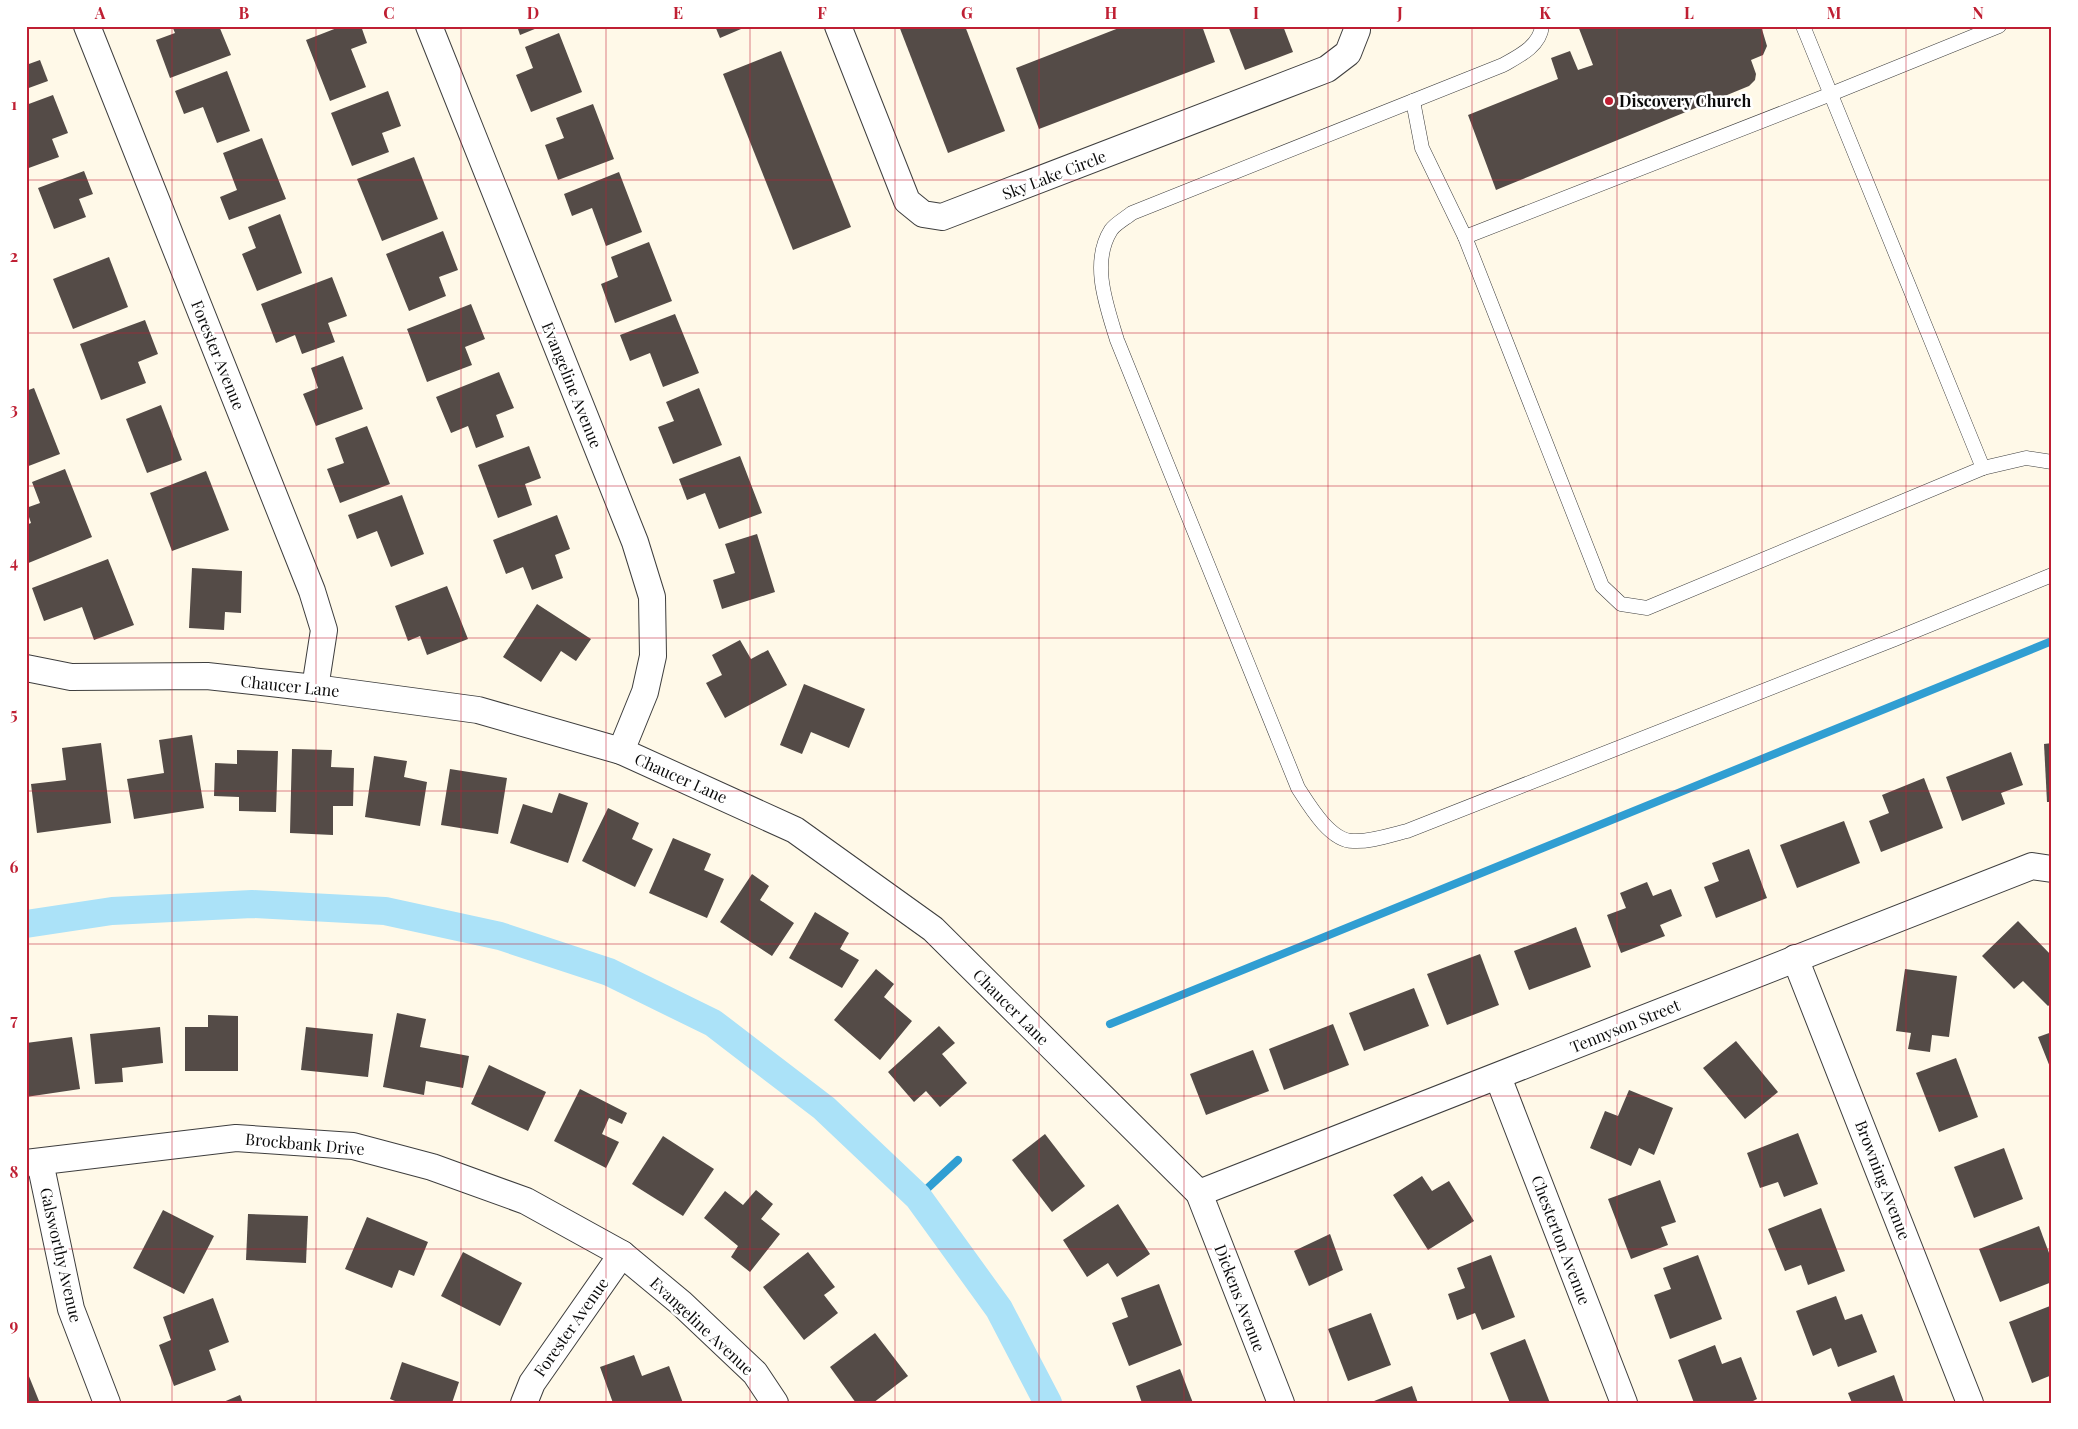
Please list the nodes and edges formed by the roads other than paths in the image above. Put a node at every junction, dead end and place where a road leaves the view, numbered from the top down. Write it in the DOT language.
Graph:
graph roads {
  1 [pos="87,26"];
  2 [pos="429,26"];
  3 [pos="838,26"];
  4 [pos="1356,26"];
  5 [pos="1542,26"];
  6 [pos="1804,26"];
  7 [pos="1999,26"];
  8 [pos="1832,94"];
  9 [pos="1413,101"];
  10 [pos="1465,237"];
  11 [pos="2052,462"];
  12 [pos="1983,468"];
  13 [pos="2052,575"];
  14 [pos="26,668"];
  15 [pos="315,688"];
  16 [pos="621,751"];
  17 [pos="2052,869"];
  18 [pos="1796,958"];
  19 [pos="1498,1077"];
  20 [pos="33,1162"];
  21 [pos="1199,1193"];
  22 [pos="622,1254"];
  23 [pos="107,1403"];
  24 [pos="524,1403"];
  25 [pos="775,1403"];
  26 [pos="1281,1403"];
  27 [pos="1624,1403"];
  28 [pos="1970,1403"];
  1 -- 15 [label="street, Forester Avenue"];
  2 -- 16 [label="street, Evangeline Avenue"];
  3 -- 4 [label="street, Sky Lake Circle"];
  5 -- 9 [label="lane"];
  6 -- 8 [label="lane"];
  7 -- 8 [label="lane"];
  8 -- 10 [label="lane"];
  8 -- 12 [label="lane"];
  9 -- 10 [label="lane"];
  9 -- 13 [label="lane"];
  10 -- 12 [label="lane"];
  11 -- 12 [label="lane"];
  14 -- 15 [label="street, Chaucer Lane"];
  15 -- 16 [label="street, Chaucer Lane"];
  16 -- 21 [label="street, Chaucer Lane"];
  17 -- 18 [label="street, Tennyson Street"];
  18 -- 19 [label="street, Tennyson Street"];
  18 -- 28 [label="street, Browning Avenue"];
  19 -- 21 [label="street, Tennyson Street"];
  19 -- 27 [label="street, Chesterton Avenue"];
  20 -- 22 [label="street, Brockbank Drive"];
  20 -- 23 [label="street, Galsworthy Avenue"];
  21 -- 26 [label="street, Dickens Avenue"];
  22 -- 24 [label="street, Forester Avenue"];
  22 -- 25 [label="street, Evangeline Avenue"];
}
